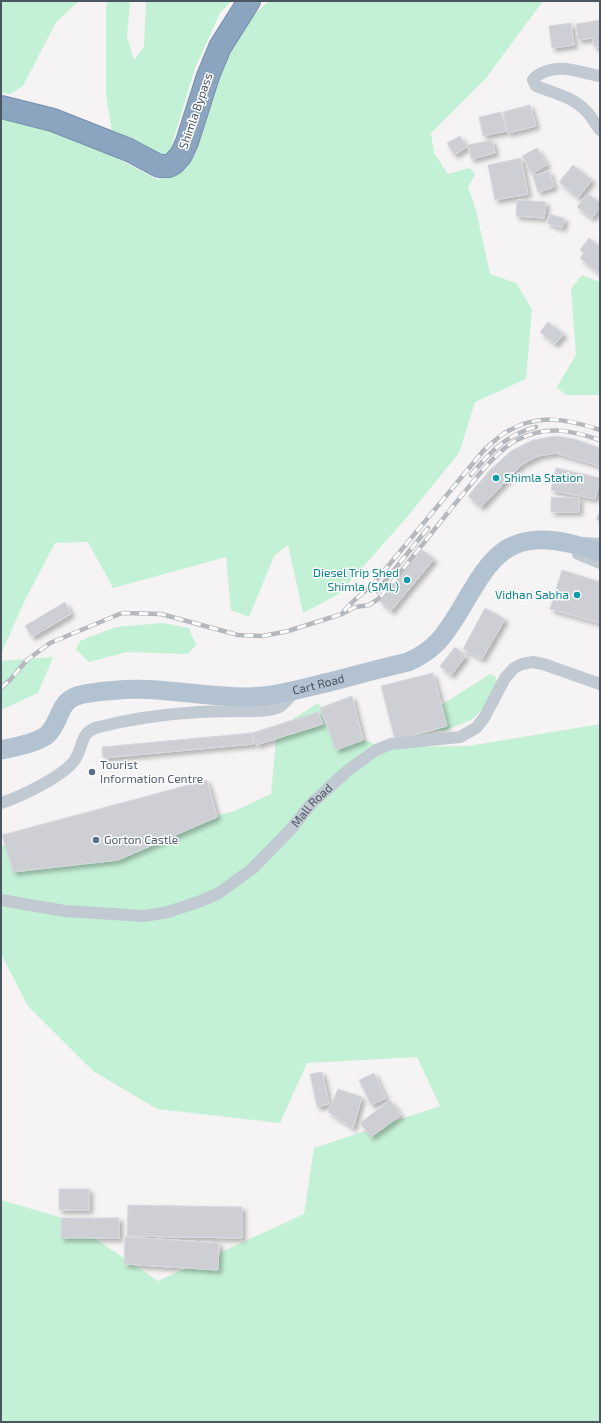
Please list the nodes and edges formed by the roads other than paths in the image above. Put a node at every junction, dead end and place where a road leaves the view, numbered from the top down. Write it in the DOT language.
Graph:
graph roads {
  1 [pos="249,1"];
  2 [pos="600,76"];
  3 [pos="1,108"];
  4 [pos="600,130"];
  5 [pos="600,541"];
  6 [pos="521,542"];
  7 [pos="568,543"];
  8 [pos="600,552"];
  9 [pos="600,563"];
  10 [pos="600,684"];
  11 [pos="294,692"];
  12 [pos="1,750"];
  13 [pos="1,804"];
  14 [pos="1,900"];
  1 -- 3 [label="highway, Shimla Bypass"];
  2 -- 4 [label="street"];
  5 -- 7 [label="lane"];
  6 -- 7 [label="main road, Cart Road"];
  6 -- 9 [label="street"];
  6 -- 11 [label="main road, Cart Road"];
  7 -- 8 [label="main road, Cart Road"];
  10 -- 14 [label="street, Mall Road"];
  11 -- 12 [label="main road, Cart Road"];
  11 -- 13 [label="street"];
}
